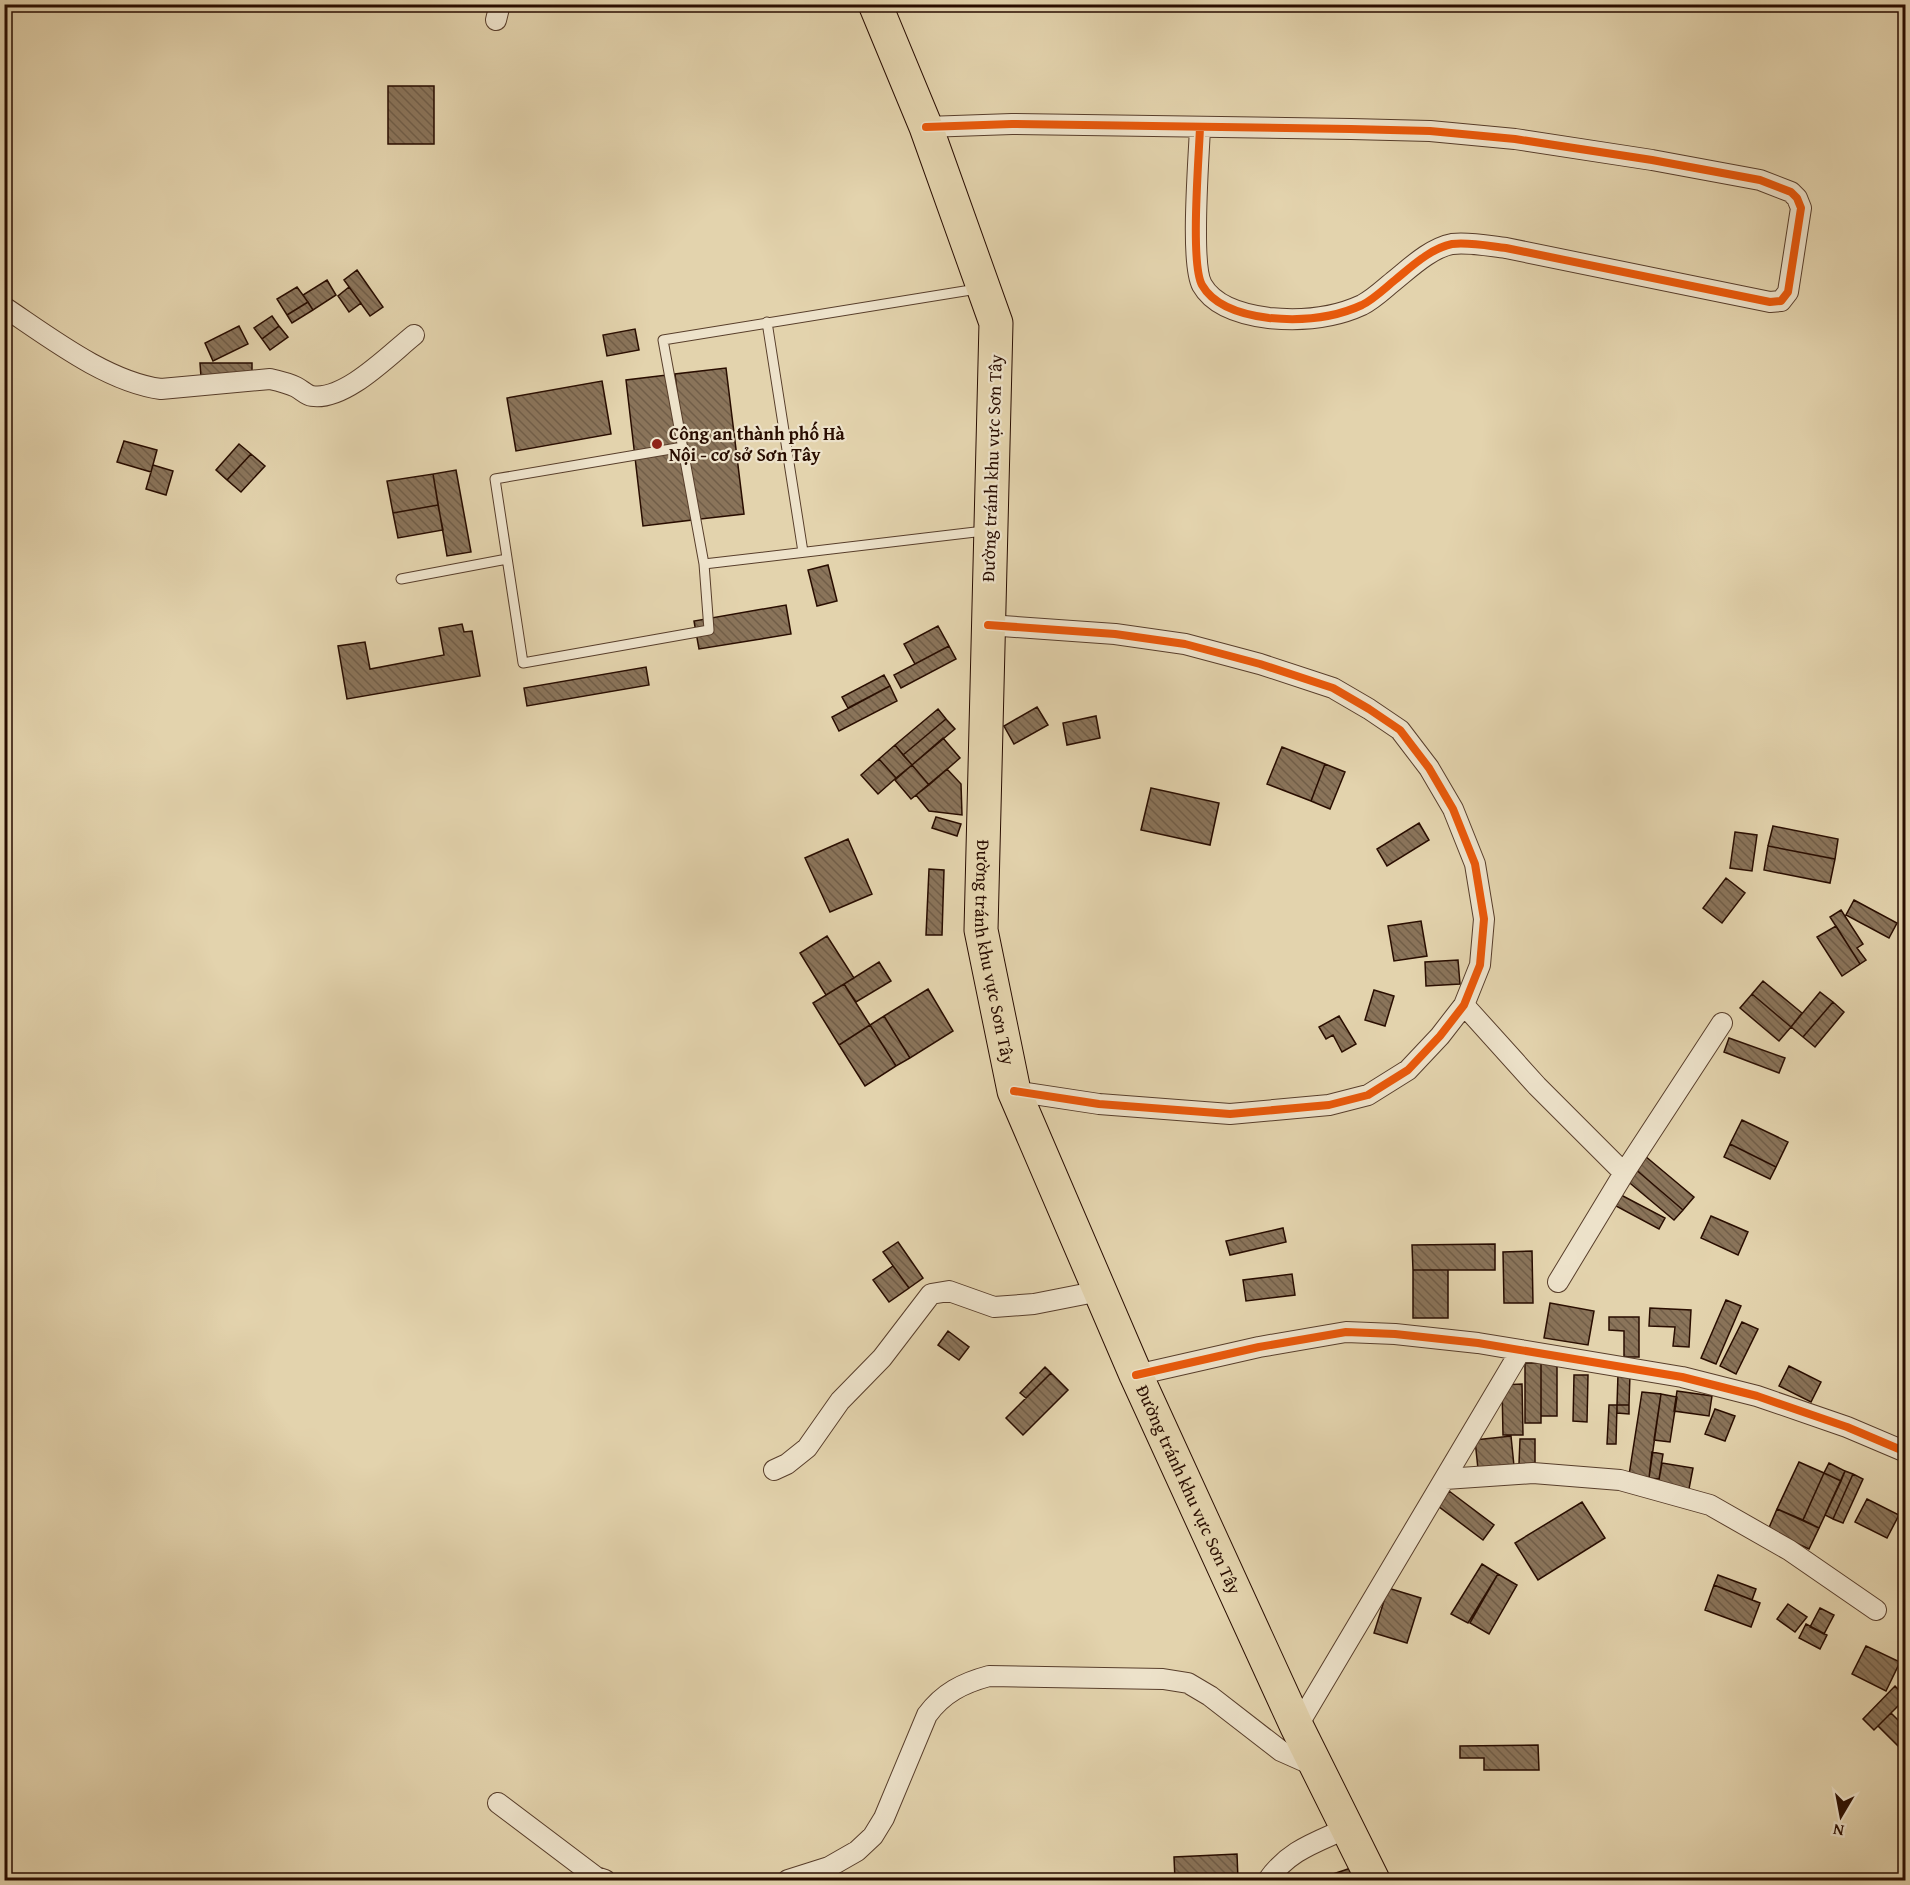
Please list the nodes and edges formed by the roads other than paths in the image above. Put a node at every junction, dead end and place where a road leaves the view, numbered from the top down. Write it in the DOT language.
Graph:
graph roads {
  1 [pos="875,4"];
  2 [pos="1200,127"];
  3 [pos="926,128"];
  4 [pos="983,288"];
  5 [pos="4,308"];
  6 [pos="767,322"];
  7 [pos="414,335"];
  8 [pos="682,447"];
  9 [pos="990,531"];
  10 [pos="803,552"];
  11 [pos="507,559"];
  12 [pos="704,564"];
  13 [pos="401,579"];
  14 [pos="988,626"];
  15 [pos="1464,1005"];
  16 [pos="1722,1023"];
  17 [pos="1014,1091"];
  18 [pos="1624,1173"];
  19 [pos="1558,1282"];
  20 [pos="1100,1291"];
  21 [pos="1521,1350"];
  22 [pos="1136,1374"];
  23 [pos="1905,1452"];
  24 [pos="774,1470"];
  25 [pos="1445,1479"];
  26 [pos="1876,1610"];
  27 [pos="1297,1727"];
  28 [pos="1317,1767"];
  29 [pos="498,1803"];
  30 [pos="1347,1828"];
  31 [pos="605,1881"];
  32 [pos="788,1881"];
  33 [pos="1268,1881"];
  34 [pos="1373,1881"];
  1 -- 3 [label="highway, Đường tránh khu vực Sơn Tây"];
  2 -- 2 [label="street"];
  2 -- 3 [label="street"];
  3 -- 4 [label="highway, Đường tránh khu vực Sơn Tây"];
  4 -- 6 [label="lane"];
  4 -- 9 [label="highway, Đường tránh khu vực Sơn Tây"];
  5 -- 7 [label="street"];
  6 -- 8 [label="lane"];
  6 -- 10 [label="lane"];
  8 -- 11 [label="lane"];
  8 -- 12 [label="lane"];
  9 -- 10 [label="lane"];
  9 -- 14 [label="highway, Đường tránh khu vực Sơn Tây"];
  10 -- 12 [label="lane"];
  11 -- 12 [label="lane"];
  11 -- 13 [label="lane"];
  14 -- 15 [label="street"];
  14 -- 17 [label="highway, Đường tránh khu vực Sơn Tây"];
  15 -- 17 [label="street"];
  15 -- 18 [label="street"];
  16 -- 18 [label="street"];
  17 -- 20 [label="highway, Đường tránh khu vực Sơn Tây"];
  18 -- 19 [label="street"];
  20 -- 22 [label="highway, Đường tránh khu vực Sơn Tây"];
  20 -- 24 [label="street"];
  21 -- 22 [label="street"];
  21 -- 23 [label="street"];
  21 -- 25 [label="street"];
  22 -- 27 [label="highway, Đường tránh khu vực Sơn Tây"];
  25 -- 26 [label="street"];
  25 -- 27 [label="street"];
  27 -- 28 [label="highway, Đường tránh khu vực Sơn Tây"];
  28 -- 30 [label="highway, Đường tránh khu vực Sơn Tây"];
  28 -- 32 [label="street"];
  29 -- 31 [label="street"];
  30 -- 33 [label="street"];
  30 -- 34 [label="highway, Đường tránh khu vực Sơn Tây"];
}
